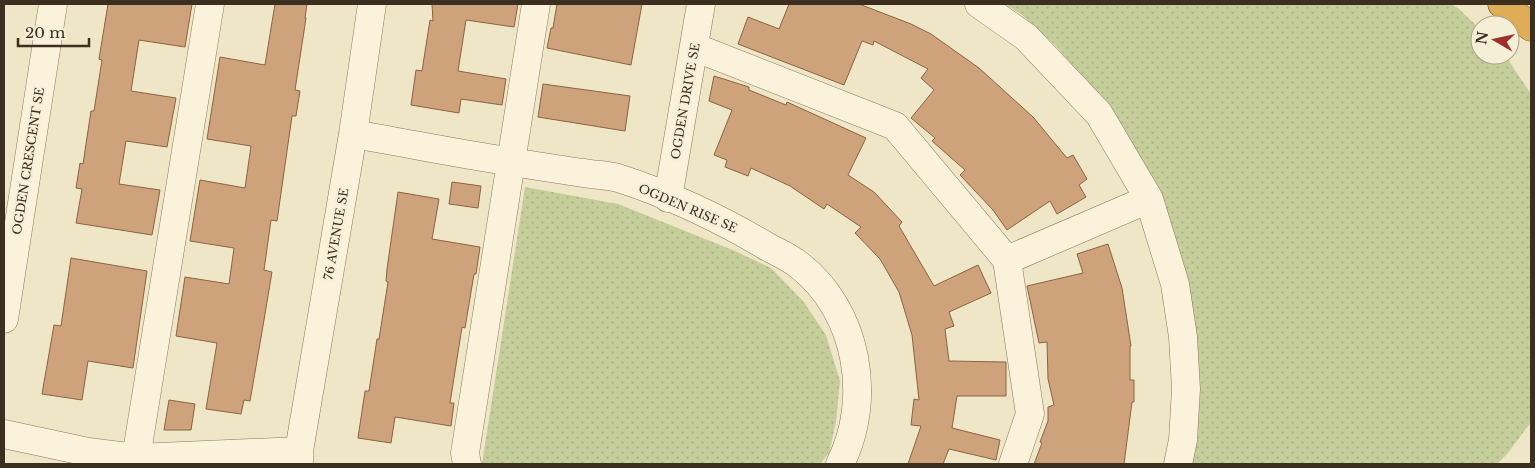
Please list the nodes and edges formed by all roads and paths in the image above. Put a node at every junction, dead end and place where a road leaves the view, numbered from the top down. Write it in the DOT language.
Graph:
graph roads {
  1 [pos="53,4"];
  2 [pos="210,4"];
  3 [pos="372,4"];
  4 [pos="536,4"];
  5 [pos="701,4"];
  6 [pos="979,4"];
  7 [pos="1502,4"];
  8 [pos="1531,26"];
  9 [pos="694,47"];
  10 [pos="353,134"];
  11 [pos="511,162"];
  12 [pos="668,198"];
  13 [pos="1149,199"];
  14 [pos="1007,260"];
  15 [pos="4,319"];
  16 [pos="4,434"];
  17 [pos="299,458"];
  18 [pos="136,461"];
  19 [pos="467,464"];
  20 [pos="840,464"];
  21 [pos="1013,464"];
  22 [pos="1178,464"];
  1 -- 15 [label="street, OGDEN CRESCENT SE"];
  2 -- 18 [label="street"];
  3 -- 10 [label="street, 76 AVENUE SE"];
  4 -- 11 [label="street"];
  5 -- 9 [label="street, OGDEN DRIVE SE"];
  6 -- 13 [label="street"];
  7 -- 8 [label="highway"];
  9 -- 12 [label="street, OGDEN DRIVE SE"];
  9 -- 14 [label="street"];
  10 -- 11 [label="street, OGDEN RISE SE"];
  10 -- 17 [label="street, 76 AVENUE SE"];
  11 -- 12 [label="street, OGDEN RISE SE"];
  11 -- 19 [label="street"];
  12 -- 20 [label="street, OGDEN RISE SE"];
  13 -- 14 [label="street"];
  13 -- 22 [label="street"];
  14 -- 21 [label="street"];
  16 -- 18 [label="street"];
  17 -- 18 [label="street"];
}
